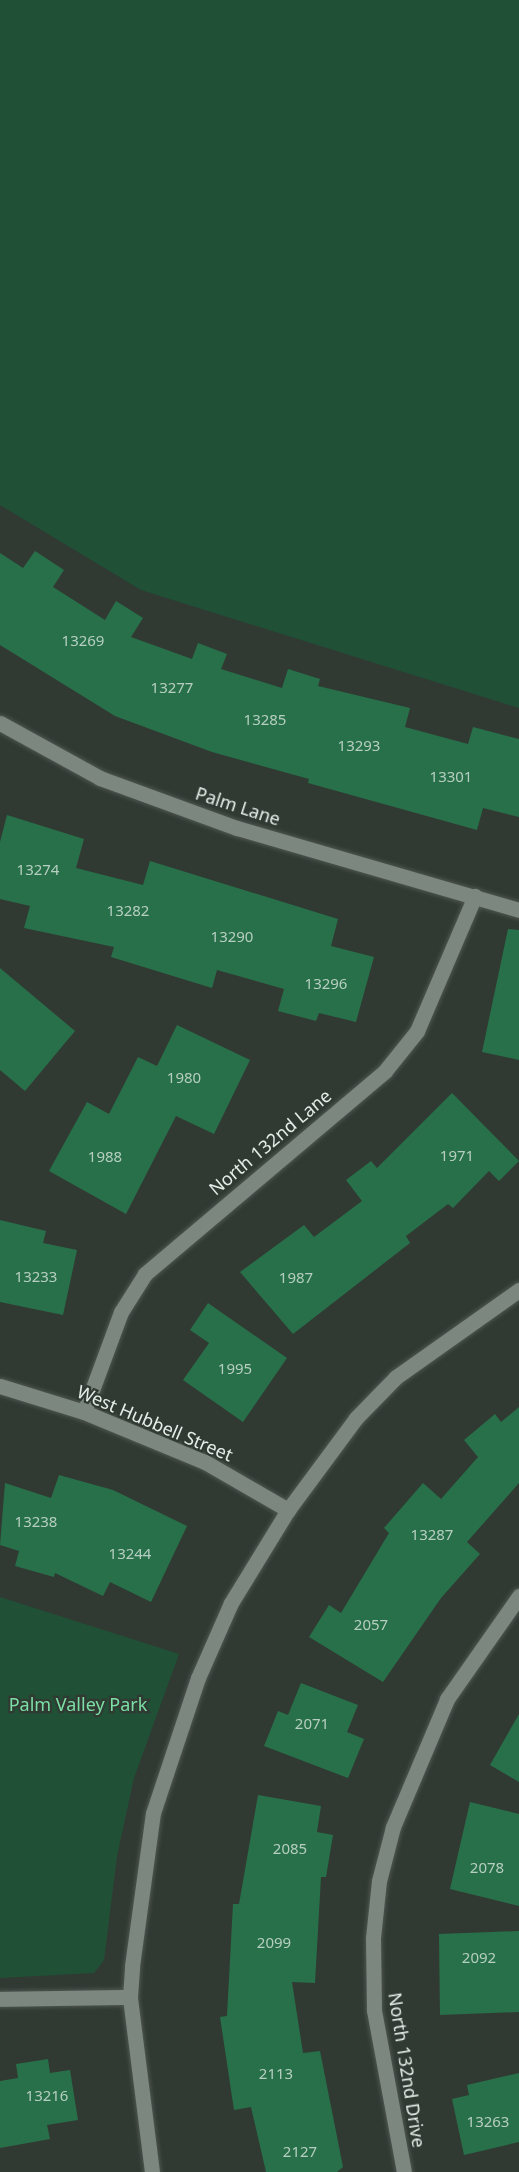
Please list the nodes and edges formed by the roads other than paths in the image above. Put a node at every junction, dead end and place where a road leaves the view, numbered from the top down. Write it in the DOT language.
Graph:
graph roads {
  1 [pos="0,723"];
  2 [pos="475,896"];
  3 [pos="519,910"];
  4 [pos="519,1290"];
  5 [pos="0,1386"];
  6 [pos="84,1412"];
  7 [pos="288,1510"];
  8 [pos="519,1596"];
  9 [pos="130,1997"];
  10 [pos="0,1999"];
  11 [pos="152,2172"];
  12 [pos="404,2172"];
  1 -- 2 [label="street, Palm Lane"];
  2 -- 3 [label="street, Palm Lane"];
  2 -- 6 [label="street, North 132nd Lane"];
  4 -- 7 [label="street"];
  5 -- 6 [label="street, West Hubbell Street"];
  6 -- 7 [label="street, West Hubbell Street"];
  7 -- 9 [label="street"];
  8 -- 12 [label="street, North 132nd Drive"];
  9 -- 10 [label="street"];
  9 -- 11 [label="street"];
}
